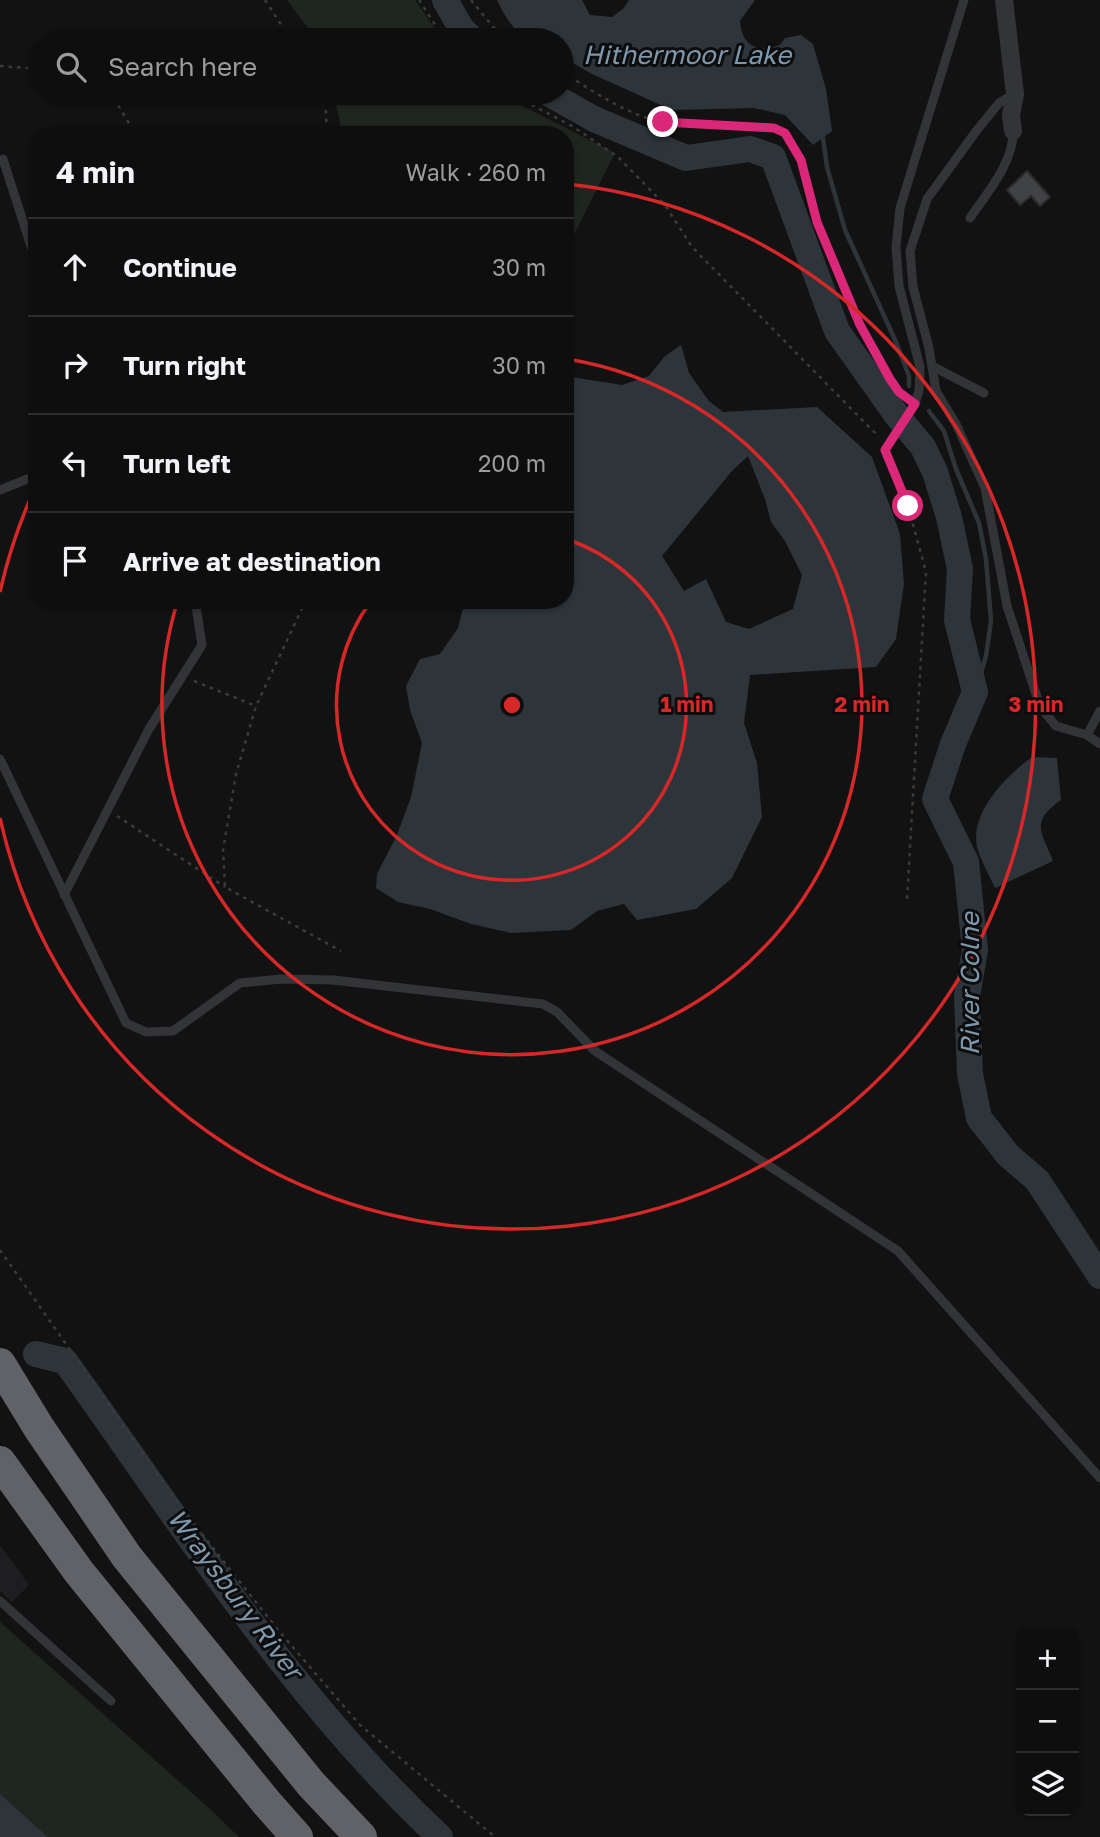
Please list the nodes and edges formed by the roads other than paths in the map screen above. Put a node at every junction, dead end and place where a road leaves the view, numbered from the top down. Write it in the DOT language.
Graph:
graph roads {
  1 [pos="964,0"];
  2 [pos="1007,2"];
  3 [pos="1014,94"];
  4 [pos="1013,131"];
  5 [pos="3,159"];
  6 [pos="970,218"];
  7 [pos="28,237"];
  8 [pos="932,366"];
  9 [pos="984,393"];
  10 [pos="885,450"];
  11 [pos="28,479"];
  12 [pos="0,490"];
  13 [pos="196,609"];
  14 [pos="1100,711"];
  15 [pos="1087,735"];
  16 [pos="1100,744"];
  17 [pos="0,760"];
  18 [pos="64,895"];
  19 [pos="0,1364"];
  20 [pos="0,1462"];
  21 [pos="1100,1478"];
  22 [pos="0,1601"];
  23 [pos="111,1701"];
  24 [pos="297,1837"];
  25 [pos="361,1837"];
  1 -- 10 [label="lane"];
  2 -- 3 [label="street"];
  3 -- 4 [label="street"];
  3 -- 8 [label="lane"];
  4 -- 6 [label="lane"];
  5 -- 7 [label="lane"];
  8 -- 9 [label="lane"];
  8 -- 15 [label="lane"];
  11 -- 12 [label="lane"];
  13 -- 18 [label="lane"];
  14 -- 15 [label="lane"];
  15 -- 16 [label="lane"];
  17 -- 18 [label="lane"];
  18 -- 21 [label="lane"];
  19 -- 25 [label="highway"];
  20 -- 24 [label="highway"];
  22 -- 23 [label="lane"];
}
